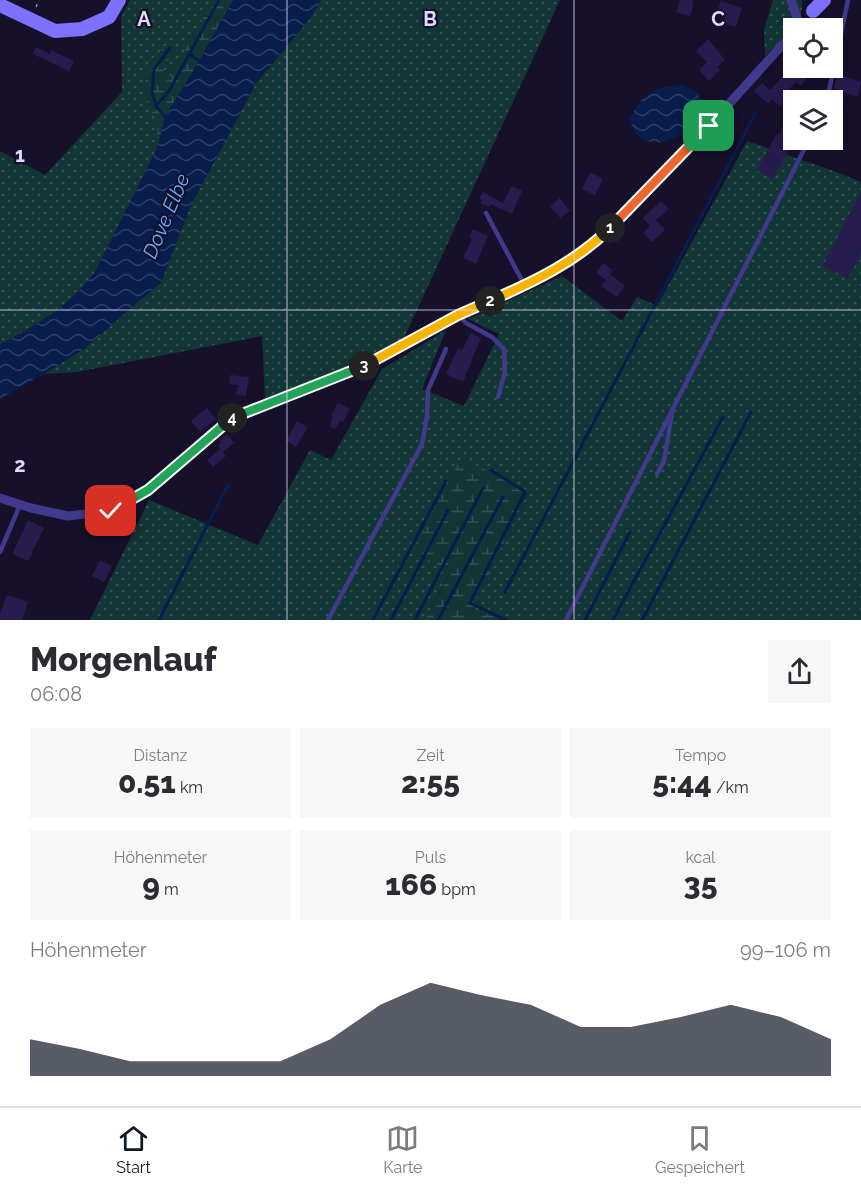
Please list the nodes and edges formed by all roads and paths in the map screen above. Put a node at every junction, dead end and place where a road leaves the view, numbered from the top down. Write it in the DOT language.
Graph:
graph roads {
  1 [pos="118,0"];
  2 [pos="791,0"];
  3 [pos="824,0"];
  4 [pos="848,0"];
  5 [pos="0,5"];
  6 [pos="812,5"];
  7 [pos="795,18"];
  8 [pos="804,18"];
  9 [pos="783,44"];
  10 [pos="829,90"];
  11 [pos="804,150"];
  12 [pos="486,213"];
  13 [pos="525,286"];
  14 [pos="458,315"];
  15 [pos="446,349"];
  16 [pos="498,397"];
  17 [pos="673,408"];
  18 [pos="657,474"];
  19 [pos="0,498"];
  20 [pos="20,505"];
  21 [pos="0,552"];
  22 [pos="328,620"];
  23 [pos="566,620"];
  1 -- 5 [label="street"];
  2 -- 7 [label="street"];
  3 -- 6 [label="street"];
  4 -- 10 [label="lane"];
  6 -- 8 [label="street"];
  9 -- 13 [label="street"];
  11 -- 17 [label="lane"];
  12 -- 13 [label="lane"];
  13 -- 14 [label="street"];
  14 -- 16 [label="lane"];
  14 -- 20 [label="street"];
  15 -- 22 [label="lane"];
  17 -- 18 [label="lane"];
  17 -- 23 [label="lane"];
  19 -- 20 [label="street"];
  20 -- 21 [label="lane"];
}
